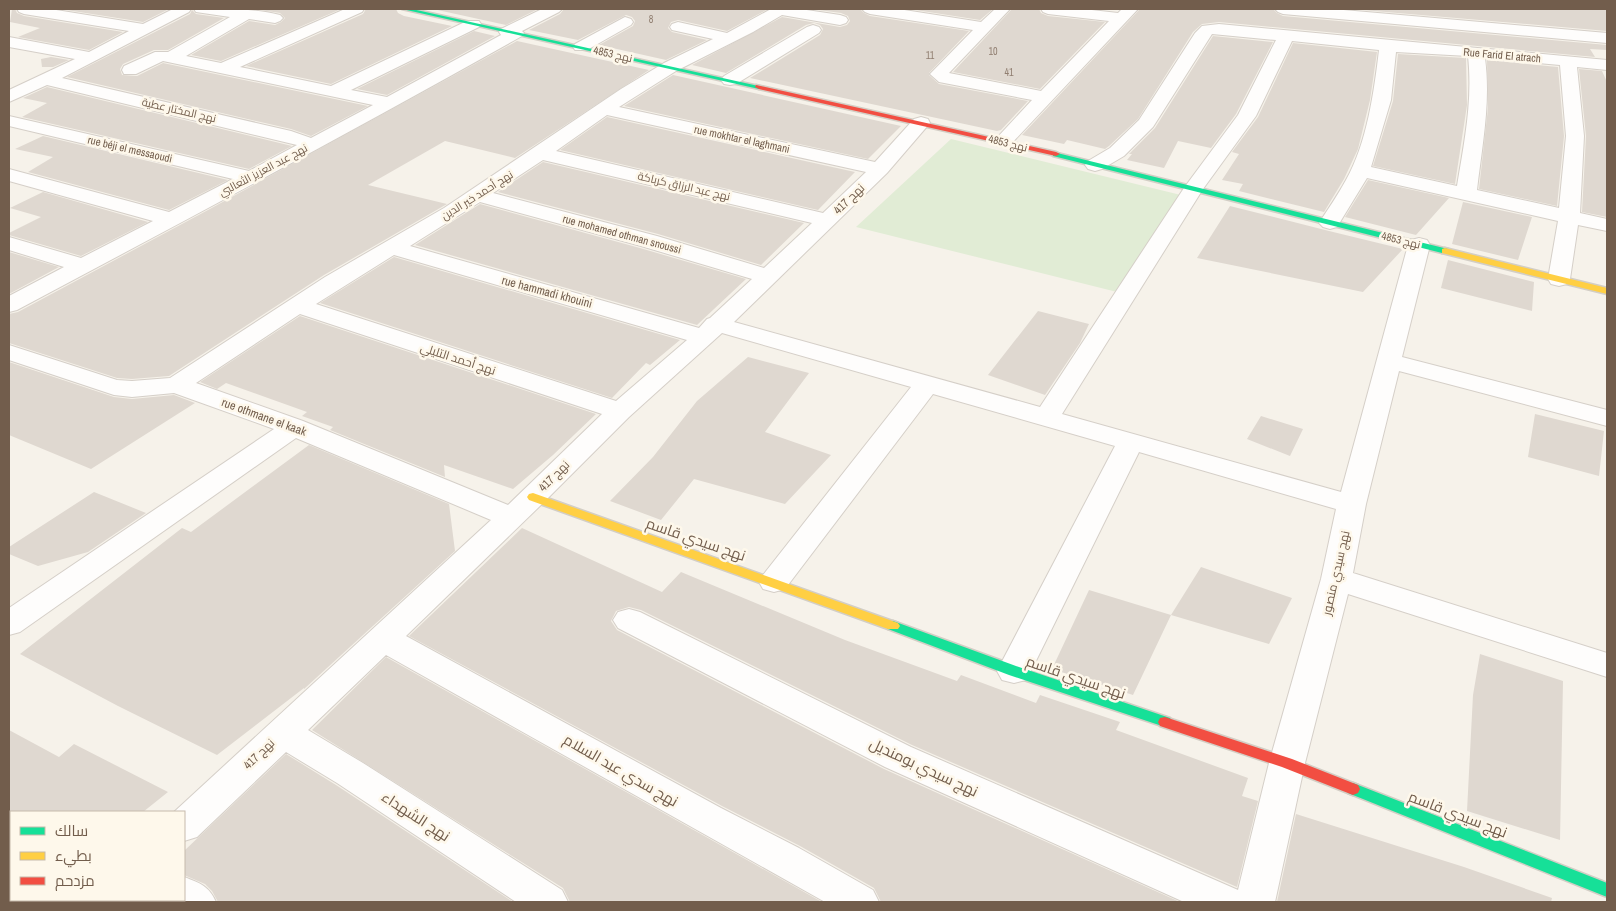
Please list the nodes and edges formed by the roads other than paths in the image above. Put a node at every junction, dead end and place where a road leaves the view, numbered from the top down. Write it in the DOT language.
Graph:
graph roads {
  1 [pos="24,9"];
  2 [pos="184,9"];
  3 [pos="200,9"];
  4 [pos="357,9"];
  5 [pos="405,9"];
  6 [pos="554,9"];
  7 [pos="870,9"];
  8 [pos="1002,9"];
  9 [pos="1048,9"];
  10 [pos="1283,9"];
  11 [pos="780,10"];
  12 [pos="247,14"];
  13 [pos="1125,14"];
  14 [pos="275,18"];
  15 [pos="840,20"];
  16 [pos="625,22"];
  17 [pos="473,24"];
  18 [pos="984,27"];
  19 [pos="678,28"];
  20 [pos="145,29"];
  21 [pos="813,30"];
  22 [pos="511,32"];
  23 [pos="1285,36"];
  24 [pos="729,38"];
  25 [pos="1607,38"];
  26 [pos="9,42"];
  27 [pos="581,47"];
  28 [pos="1392,47"];
  29 [pos="1476,52"];
  30 [pos="92,57"];
  31 [pos="172,58"];
  32 [pos="1568,61"];
  33 [pos="1607,65"];
  34 [pos="670,67"];
  35 [pos="224,68"];
  36 [pos="130,70"];
  37 [pos="730,80"];
  38 [pos="9,83"];
  39 [pos="38,83"];
  40 [pos="334,91"];
  41 [pos="9,97"];
  42 [pos="1043,97"];
  43 [pos="391,103"];
  44 [pos="604,109"];
  45 [pos="9,121"];
  46 [pos="921,123"];
  47 [pos="1003,141"];
  48 [pos="310,144"];
  49 [pos="540,153"];
  50 [pos="1095,165"];
  51 [pos="880,169"];
  52 [pos="1360,170"];
  53 [pos="9,175"];
  54 [pos="250,177"];
  55 [pos="1194,188"];
  56 [pos="1466,193"];
  57 [pos="476,195"];
  58 [pos="1569,217"];
  59 [pos="170,219"];
  60 [pos="827,220"];
  61 [pos="1330,223"];
  62 [pos="1607,225"];
  63 [pos="9,244"];
  64 [pos="1419,245"];
  65 [pos="390,247"];
  66 [pos="84,266"];
  67 [pos="767,276"];
  68 [pos="1559,279"];
  69 [pos="1607,291"];
  70 [pos="9,305"];
  71 [pos="297,305"];
  72 [pos="710,330"];
  73 [pos="9,352"];
  74 [pos="1389,361"];
  75 [pos="927,384"];
  76 [pos="176,385"];
  77 [pos="620,411"];
  78 [pos="1047,416"];
  79 [pos="1607,418"];
  80 [pos="294,427"];
  81 [pos="1131,441"];
  82 [pos="534,498"];
  83 [pos="1352,504"];
  84 [pos="511,517"];
  85 [pos="1336,579"];
  86 [pos="774,582"];
  87 [pos="629,620"];
  88 [pos="9,624"];
  89 [pos="383,638"];
  90 [pos="1607,665"];
  91 [pos="1014,671"];
  92 [pos="282,732"];
  93 [pos="1287,764"];
  94 [pos="185,825"];
  95 [pos="1607,890"];
  96 [pos="185,895"];
  97 [pos="196,902"];
  98 [pos="548,902"];
  99 [pos="859,902"];
  100 [pos="1224,902"];
  101 [pos="1255,902"];
  1 -- 20 [label="street"];
  2 -- 20 [label="street"];
  3 -- 12 [label="street"];
  4 -- 35 [label="street"];
  5 -- 17 [label="street, نهج 4853"];
  6 -- 22 [label="street, نهج عبد العزيز الثعالبي"];
  7 -- 18 [label="street"];
  8 -- 18 [label="street"];
  9 -- 13 [label="street"];
  10 -- 25 [label="street"];
  11 -- 15 [label="street"];
  11 -- 24 [label="street, نهج أحمد خير الدين"];
  12 -- 14 [label="street"];
  12 -- 31 [label="street"];
  13 -- 42 [label="street"];
  16 -- 27 [label="street"];
  17 -- 22 [label="street, نهج 4853"];
  17 -- 40 [label="street"];
  18 -- 42 [label="street"];
  19 -- 24 [label="street"];
  20 -- 30 [label="street"];
  21 -- 37 [label="street"];
  22 -- 27 [label="street, نهج 4853"];
  22 -- 43 [label="street, نهج عبد العزيز الثعالبي"];
  23 -- 28 [label="street, Rue Farid El atrach"];
  23 -- 50 [label="street, Rue Farid El atrach"];
  23 -- 55 [label="street"];
  24 -- 34 [label="street, نهج أحمد خير الدين"];
  26 -- 30 [label="street"];
  27 -- 34 [label="street, نهج 4853"];
  28 -- 29 [label="street, Rue Farid El atrach"];
  28 -- 52 [label="street"];
  29 -- 32 [label="street, Rue Farid El atrach"];
  29 -- 56 [label="street"];
  30 -- 39 [label="street"];
  31 -- 35 [label="street"];
  31 -- 36 [label="street"];
  32 -- 33 [label="street, Rue Farid El atrach"];
  32 -- 58 [label="street"];
  34 -- 37 [label="street, نهج 4853"];
  34 -- 44 [label="street, نهج أحمد خير الدين"];
  35 -- 40 [label="street"];
  37 -- 46 [label="street, نهج 4853"];
  38 -- 39 [label="street, نهج المختار عطية"];
  39 -- 41 [label="street"];
  39 -- 48 [label="street, نهج المختار عطية"];
  40 -- 43 [label="street"];
  42 -- 47 [label="street"];
  43 -- 48 [label="street, نهج عبد العزيز الثعالبي"];
  44 -- 49 [label="street, نهج أحمد خير الدين"];
  44 -- 51 [label="street, rue mokhtar el laghmani"];
  45 -- 54 [label="street, rue béji el messaoudi"];
  46 -- 47 [label="street, نهج 4853"];
  46 -- 51 [label="street, نهج 417"];
  47 -- 50 [label="street, نهج 4853"];
  48 -- 54 [label="street, نهج عبد العزيز الثعالبي"];
  49 -- 57 [label="street, نهج أحمد خير الدين"];
  49 -- 60 [label="street, نهج عبد الرزاق كرباكة"];
  50 -- 55 [label="street, نهج 4853"];
  51 -- 60 [label="street, نهج 417"];
  52 -- 56 [label="street"];
  52 -- 61 [label="street"];
  53 -- 59 [label="street"];
  54 -- 59 [label="street, نهج عبد العزيز الثعالبي"];
  55 -- 61 [label="street, نهج 4853"];
  55 -- 78 [label="street"];
  56 -- 58 [label="street"];
  57 -- 65 [label="street, نهج أحمد خير الدين"];
  57 -- 67 [label="street, rue mohamed othman snoussi"];
  58 -- 62 [label="street"];
  58 -- 68 [label="street"];
  59 -- 66 [label="street, نهج عبد العزيز الثعالبي"];
  60 -- 67 [label="street, نهج 417"];
  61 -- 64 [label="street, نهج 4853"];
  63 -- 66 [label="street"];
  64 -- 68 [label="street, نهج 4853"];
  64 -- 74 [label="street, نهج سيدي منصور"];
  65 -- 71 [label="street, نهج أحمد خير الدين"];
  65 -- 72 [label="street, rue hammadi khouini"];
  66 -- 70 [label="street, نهج عبد العزيز الثعالبي"];
  67 -- 72 [label="street, نهج 417"];
  68 -- 69 [label="street, نهج 4853"];
  71 -- 76 [label="street, نهج أحمد خير الدين"];
  71 -- 77 [label="street, نهج أحمد التليلي"];
  72 -- 75 [label="street, rue hammadi khouini"];
  72 -- 77 [label="street, نهج 417"];
  73 -- 76 [label="street, rue othmane el kaak"];
  74 -- 79 [label="street"];
  74 -- 83 [label="street, نهج سيدي منصور"];
  75 -- 78 [label="street, rue hammadi khouini"];
  75 -- 86 [label="street"];
  76 -- 80 [label="street, rue othmane el kaak"];
  77 -- 82 [label="street, نهج 417"];
  78 -- 81 [label="street, rue hammadi khouini"];
  80 -- 84 [label="street, rue othmane el kaak"];
  80 -- 88 [label="street"];
  81 -- 83 [label="street, rue hammadi khouini"];
  81 -- 91 [label="street"];
  82 -- 84 [label="street, نهج 417"];
  82 -- 86 [label="street, نهج سيدي قاسم"];
  83 -- 85 [label="street, نهج سيدي منصور"];
  84 -- 89 [label="street, نهج 417"];
  85 -- 90 [label="street"];
  85 -- 93 [label="street, نهج سيدي منصور"];
  86 -- 91 [label="street, نهج سيدي قاسم"];
  87 -- 100 [label="street, نهج سيدي بومنديل"];
  89 -- 92 [label="street, نهج 417"];
  89 -- 99 [label="street, نهج سدي عبد السلام"];
  91 -- 93 [label="street, نهج سيدي قاسم"];
  92 -- 94 [label="street, نهج 417"];
  92 -- 98 [label="street, نهج الشهداء"];
  93 -- 95 [label="street, نهج سيدي قاسم"];
  93 -- 101 [label="street, نهج سيدي منصور"];
  96 -- 97 [label="street"];
}
